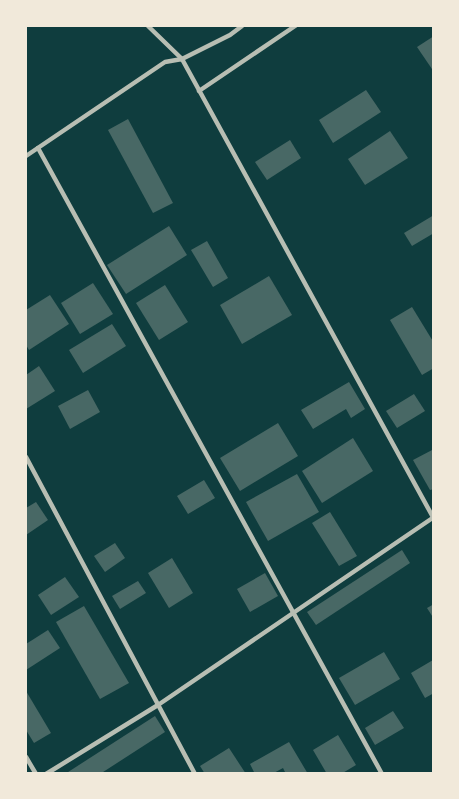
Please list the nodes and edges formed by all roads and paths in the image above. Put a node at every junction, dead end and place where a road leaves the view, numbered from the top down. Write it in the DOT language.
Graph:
graph roads {
  1 [pos="148,26"];
  2 [pos="242,26"];
  3 [pos="295,26"];
  4 [pos="182,59"];
  5 [pos="199,91"];
  6 [pos="38,148"];
  7 [pos="26,156"];
  8 [pos="26,457"];
  9 [pos="433,518"];
  10 [pos="294,612"];
  11 [pos="158,705"];
  12 [pos="26,757"];
  13 [pos="36,774"];
  14 [pos="46,774"];
  15 [pos="195,774"];
  16 [pos="382,774"];
  1 -- 4 [label="lane"];
  2 -- 4 [label="lane"];
  3 -- 5 [label="lane"];
  4 -- 5 [label="lane"];
  4 -- 6 [label="lane"];
  5 -- 9 [label="lane"];
  6 -- 7 [label="lane"];
  6 -- 10 [label="lane"];
  8 -- 11 [label="lane"];
  9 -- 10 [label="lane"];
  10 -- 11 [label="lane"];
  10 -- 16 [label="lane"];
  11 -- 14 [label="lane"];
  11 -- 15 [label="lane"];
  12 -- 13 [label="lane"];
}
